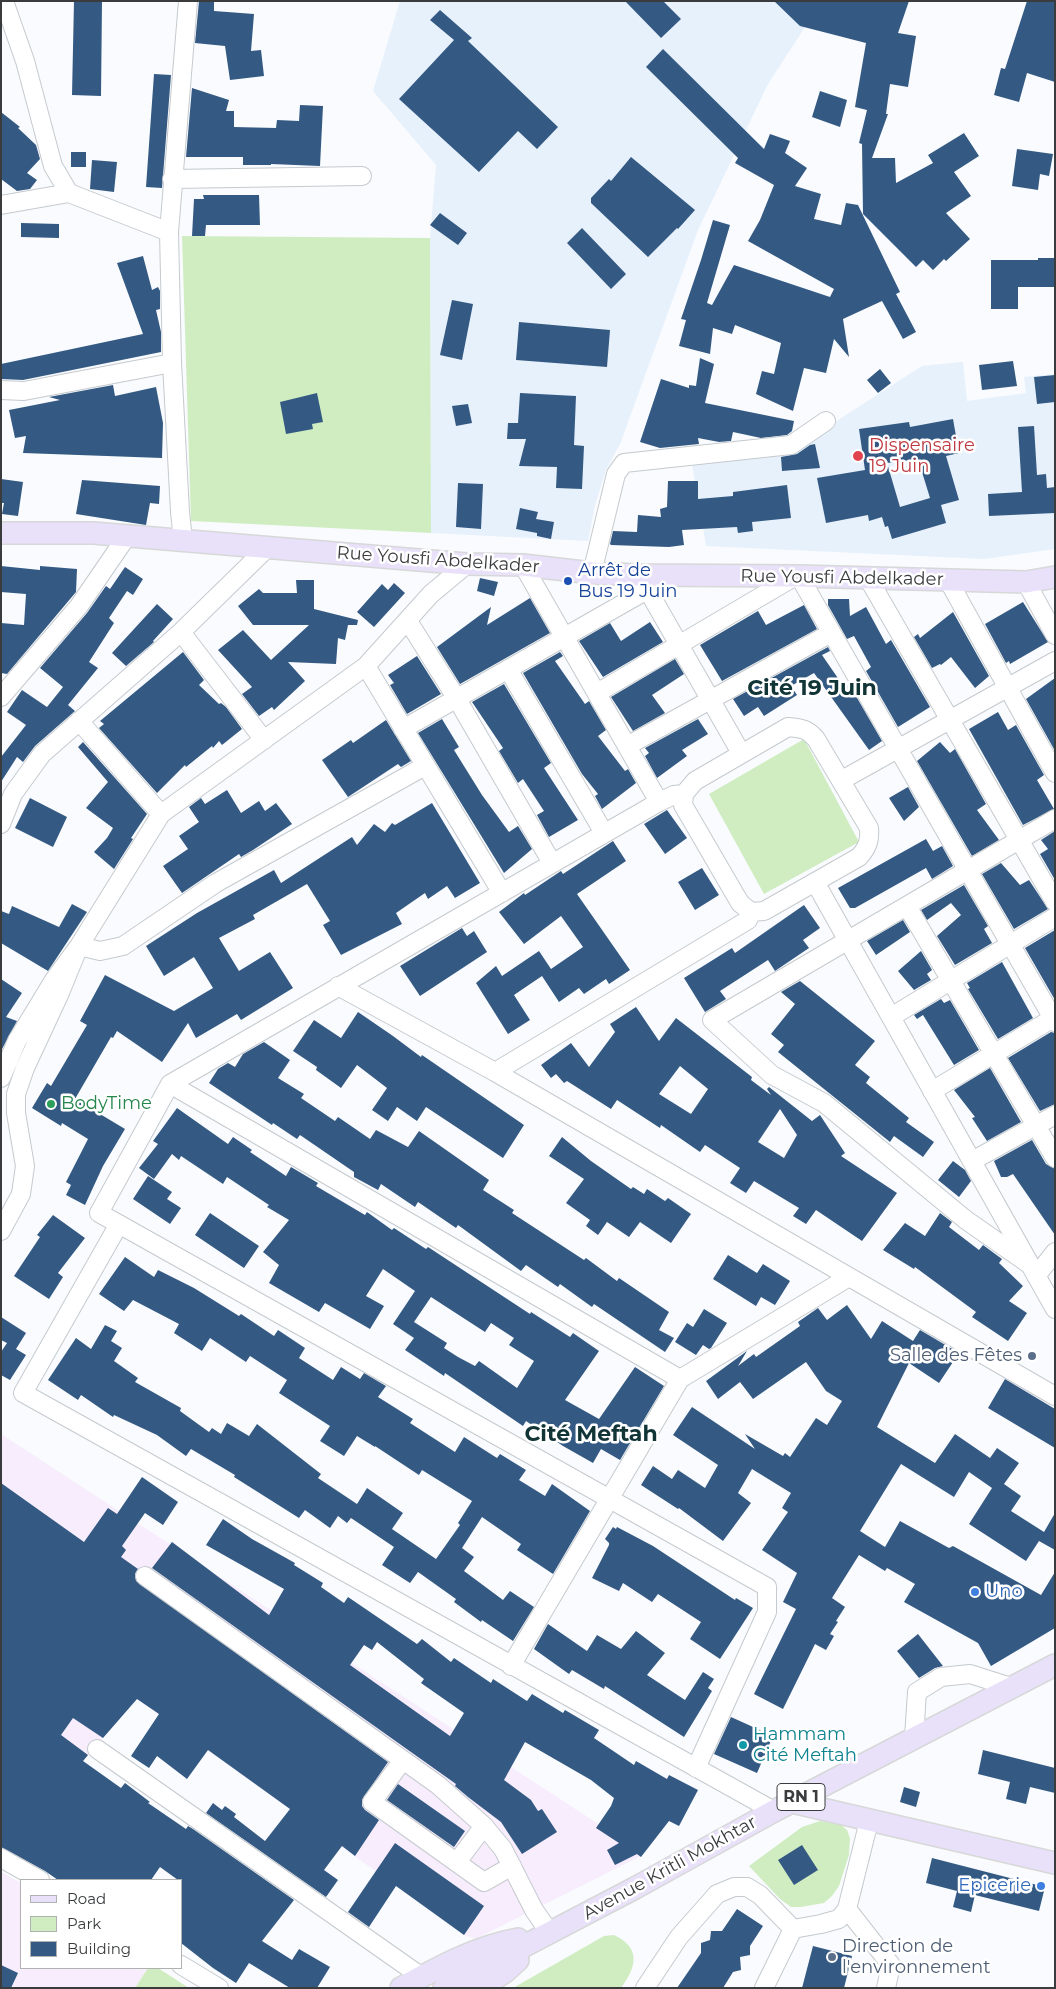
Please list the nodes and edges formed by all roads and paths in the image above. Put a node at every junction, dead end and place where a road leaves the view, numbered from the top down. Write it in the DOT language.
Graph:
graph roads {
  1 [pos="4,1"];
  2 [pos="188,1"];
  3 [pos="362,176"];
  4 [pos="172,179"];
  5 [pos="69,193"];
  6 [pos="1,205"];
  7 [pos="169,232"];
  8 [pos="172,363"];
  9 [pos="1,390"];
  10 [pos="826,421"];
  11 [pos="1,533"];
  12 [pos="127,536"];
  13 [pos="183,540"];
  14 [pos="268,547"];
  15 [pos="467,564"];
  16 [pos="523,566"];
  17 [pos="592,573"];
  18 [pos="796,576"];
  19 [pos="868,578"];
  20 [pos="1055,578"];
  21 [pos="948,580"];
  22 [pos="643,582"];
  23 [pos="1026,582"];
  24 [pos="408,621"];
  25 [pos="181,632"];
  26 [pos="831,633"];
  27 [pos="1055,635"];
  28 [pos="564,637"];
  29 [pos="679,645"];
  30 [pos="1055,661"];
  31 [pos="366,666"];
  32 [pos="508,669"];
  33 [pos="1008,688"];
  34 [pos="596,693"];
  35 [pos="1,697"];
  36 [pos="457,699"];
  37 [pos="711,700"];
  38 [pos="950,720"];
  39 [pos="79,721"];
  40 [pos="403,729"];
  41 [pos="264,740"];
  42 [pos="628,746"];
  43 [pos="898,749"];
  44 [pos="741,753"];
  45 [pos="425,766"];
  46 [pos="1055,773"];
  47 [pos="842,780"];
  48 [pos="684,794"];
  49 [pos="659,802"];
  50 [pos="161,814"];
  51 [pos="1055,819"];
  52 [pos="1,824"];
  53 [pos="604,833"];
  54 [pos="1019,840"];
  55 [pos="552,863"];
  56 [pos="968,870"];
  57 [pos="815,882"];
  58 [pos="502,893"];
  59 [pos="1055,902"];
  60 [pos="907,906"];
  61 [pos="751,912"];
  62 [pos="1055,917"];
  63 [pos="848,940"];
  64 [pos="1010,944"];
  65 [pos="79,946"];
  66 [pos="951,981"];
  67 [pos="338,986"];
  68 [pos="891,1017"];
  69 [pos="1054,1019"];
  70 [pos="994,1054"];
  71 [pos="495,1072"];
  72 [pos="1,1078"];
  73 [pos="170,1084"];
  74 [pos="932,1091"];
  75 [pos="1055,1115"];
  76 [pos="1036,1126"];
  77 [pos="1055,1158"];
  78 [pos="972,1161"];
  79 [pos="119,1224"];
  80 [pos="1,1231"];
  81 [pos="1055,1252"];
  82 [pos="1033,1270"];
  83 [pos="849,1277"];
  84 [pos="1055,1310"];
  85 [pos="680,1379"];
  86 [pos="1055,1396"];
  87 [pos="609,1499"];
  88 [pos="145,1576"];
  89 [pos="1055,1665"];
  90 [pos="511,1666"];
  91 [pos="1011,1687"];
  92 [pos="914,1738"];
  93 [pos="97,1749"];
  94 [pos="403,1760"];
  95 [pos="696,1768"];
  96 [pos="783,1806"];
  97 [pos="870,1821"];
  98 [pos="484,1826"];
  99 [pos="1,1858"];
  100 [pos="457,1862"];
  101 [pos="1055,1863"];
  102 [pos="512,1866"];
  103 [pos="38,1879"];
  104 [pos="847,1909"];
  105 [pos="794,1929"];
  106 [pos="550,1932"];
  107 [pos="182,1965"];
  108 [pos="422,1977"];
  109 [pos="219,1988"];
  110 [pos="401,1988"];
  111 [pos="444,1988"];
  112 [pos="480,1988"];
  113 [pos="645,1988"];
  114 [pos="764,1988"];
  115 [pos="886,1988"];
  1 -- 5 [label="street"];
  2 -- 4 [label="street"];
  3 -- 4 [label="street"];
  4 -- 7 [label="street"];
  5 -- 6 [label="street"];
  5 -- 7 [label="street"];
  7 -- 8 [label="street"];
  8 -- 9 [label="street"];
  8 -- 13 [label="street"];
  10 -- 17 [label="street"];
  11 -- 12 [label="main road, Rue Yousfi Abdelkader"];
  12 -- 13 [label="main road, Rue Yousfi Abdelkader"];
  12 -- 35 [label="street"];
  13 -- 14 [label="main road, Rue Yousfi Abdelkader"];
  14 -- 15 [label="main road, Rue Yousfi Abdelkader"];
  14 -- 25 [label="street"];
  15 -- 16 [label="main road, Rue Yousfi Abdelkader"];
  15 -- 24 [label="street"];
  16 -- 17 [label="main road, Rue Yousfi Abdelkader"];
  16 -- 28 [label="street"];
  17 -- 22 [label="main road, Rue Yousfi Abdelkader"];
  18 -- 19 [label="main road, Rue Yousfi Abdelkader"];
  18 -- 22 [label="main road, Rue Yousfi Abdelkader"];
  18 -- 26 [label="street"];
  18 -- 29 [label="street"];
  19 -- 21 [label="main road, Rue Yousfi Abdelkader"];
  19 -- 38 [label="street"];
  20 -- 23 [label="main road, Rue Yousfi Abdelkader"];
  21 -- 23 [label="main road, Rue Yousfi Abdelkader"];
  21 -- 33 [label="street"];
  22 -- 28 [label="street"];
  22 -- 29 [label="street"];
  23 -- 27 [label="street"];
  24 -- 31 [label="street"];
  24 -- 36 [label="street"];
  25 -- 39 [label="street"];
  25 -- 41 [label="street"];
  26 -- 37 [label="street"];
  26 -- 43 [label="street"];
  28 -- 32 [label="street"];
  28 -- 34 [label="street"];
  29 -- 34 [label="street"];
  29 -- 37 [label="street"];
  30 -- 33 [label="street"];
  31 -- 40 [label="street"];
  31 -- 41 [label="street"];
  32 -- 36 [label="street"];
  32 -- 53 [label="street"];
  33 -- 38 [label="street"];
  33 -- 46 [label="street"];
  34 -- 42 [label="street"];
  36 -- 40 [label="street"];
  36 -- 55 [label="street"];
  37 -- 42 [label="street"];
  37 -- 44 [label="street"];
  38 -- 43 [label="street"];
  38 -- 54 [label="street"];
  39 -- 50 [label="street"];
  39 -- 52 [label="street"];
  40 -- 45 [label="street"];
  41 -- 50 [label="street"];
  42 -- 49 [label="street"];
  43 -- 47 [label="street"];
  43 -- 56 [label="street"];
  44 -- 47 [label="street"];
  44 -- 48 [label="street"];
  45 -- 58 [label="street"];
  45 -- 65 [label="street"];
  47 -- 57 [label="street"];
  48 -- 49 [label="street"];
  48 -- 61 [label="street"];
  49 -- 53 [label="street"];
  50 -- 65 [label="street"];
  51 -- 54 [label="street"];
  53 -- 55 [label="street"];
  54 -- 56 [label="street"];
  54 -- 59 [label="street"];
  55 -- 58 [label="street"];
  56 -- 60 [label="street"];
  56 -- 64 [label="street"];
  57 -- 61 [label="street"];
  57 -- 63 [label="street"];
  58 -- 67 [label="street"];
  60 -- 63 [label="street"];
  60 -- 66 [label="street"];
  61 -- 71 [label="street"];
  62 -- 64 [label="street"];
  63 -- 68 [label="street"];
  63 -- 82 [label="street"];
  64 -- 66 [label="street"];
  64 -- 69 [label="street"];
  65 -- 72 [label="street"];
  65 -- 80 [label="street"];
  66 -- 68 [label="street"];
  66 -- 70 [label="street"];
  67 -- 71 [label="street"];
  67 -- 73 [label="street"];
  68 -- 74 [label="street"];
  69 -- 70 [label="street"];
  70 -- 74 [label="street"];
  70 -- 76 [label="street"];
  71 -- 83 [label="street"];
  73 -- 79 [label="street"];
  73 -- 85 [label="street"];
  74 -- 78 [label="street"];
  75 -- 76 [label="street"];
  76 -- 77 [label="street"];
  76 -- 78 [label="street"];
  78 -- 82 [label="street"];
  79 -- 87 [label="street"];
  79 -- 90 [label="street"];
  81 -- 82 [label="street"];
  82 -- 84 [label="street"];
  83 -- 85 [label="street"];
  83 -- 86 [label="street"];
  85 -- 87 [label="street"];
  87 -- 90 [label="street"];
  87 -- 95 [label="street"];
  88 -- 94 [label="street"];
  89 -- 91 [label="main road, Avenue Kritli Mokhtar / RN 1"];
  90 -- 95 [label="street"];
  91 -- 92 [label="main road, Avenue Kritli Mokhtar / RN 1"];
  91 -- 92 [label="street"];
  92 -- 96 [label="main road, Avenue Kritli Mokhtar / RN 1"];
  93 -- 108 [label="street"];
  94 -- 98 [label="street"];
  94 -- 100 [label="street"];
  95 -- 96 [label="street"];
  96 -- 97 [label="main road"];
  96 -- 106 [label="main road, Avenue Kritli Mokhtar / RN 1"];
  97 -- 101 [label="main road"];
  97 -- 104 [label="street"];
  98 -- 100 [label="street"];
  98 -- 102 [label="street"];
  99 -- 103 [label="street"];
  100 -- 102 [label="street"];
  102 -- 106 [label="street"];
  104 -- 105 [label="street"];
  104 -- 115 [label="street"];
  105 -- 113 [label="street"];
  105 -- 114 [label="street"];
  106 -- 108 [label="main road, RN 1"];
  106 -- 111 [label="main road, Avenue Kritli Mokhtar / RN 1"];
  106 -- 112 [label="main road, RN 1"];
  107 -- 109 [label="street"];
  108 -- 110 [label="main road, RN 1"];
}
